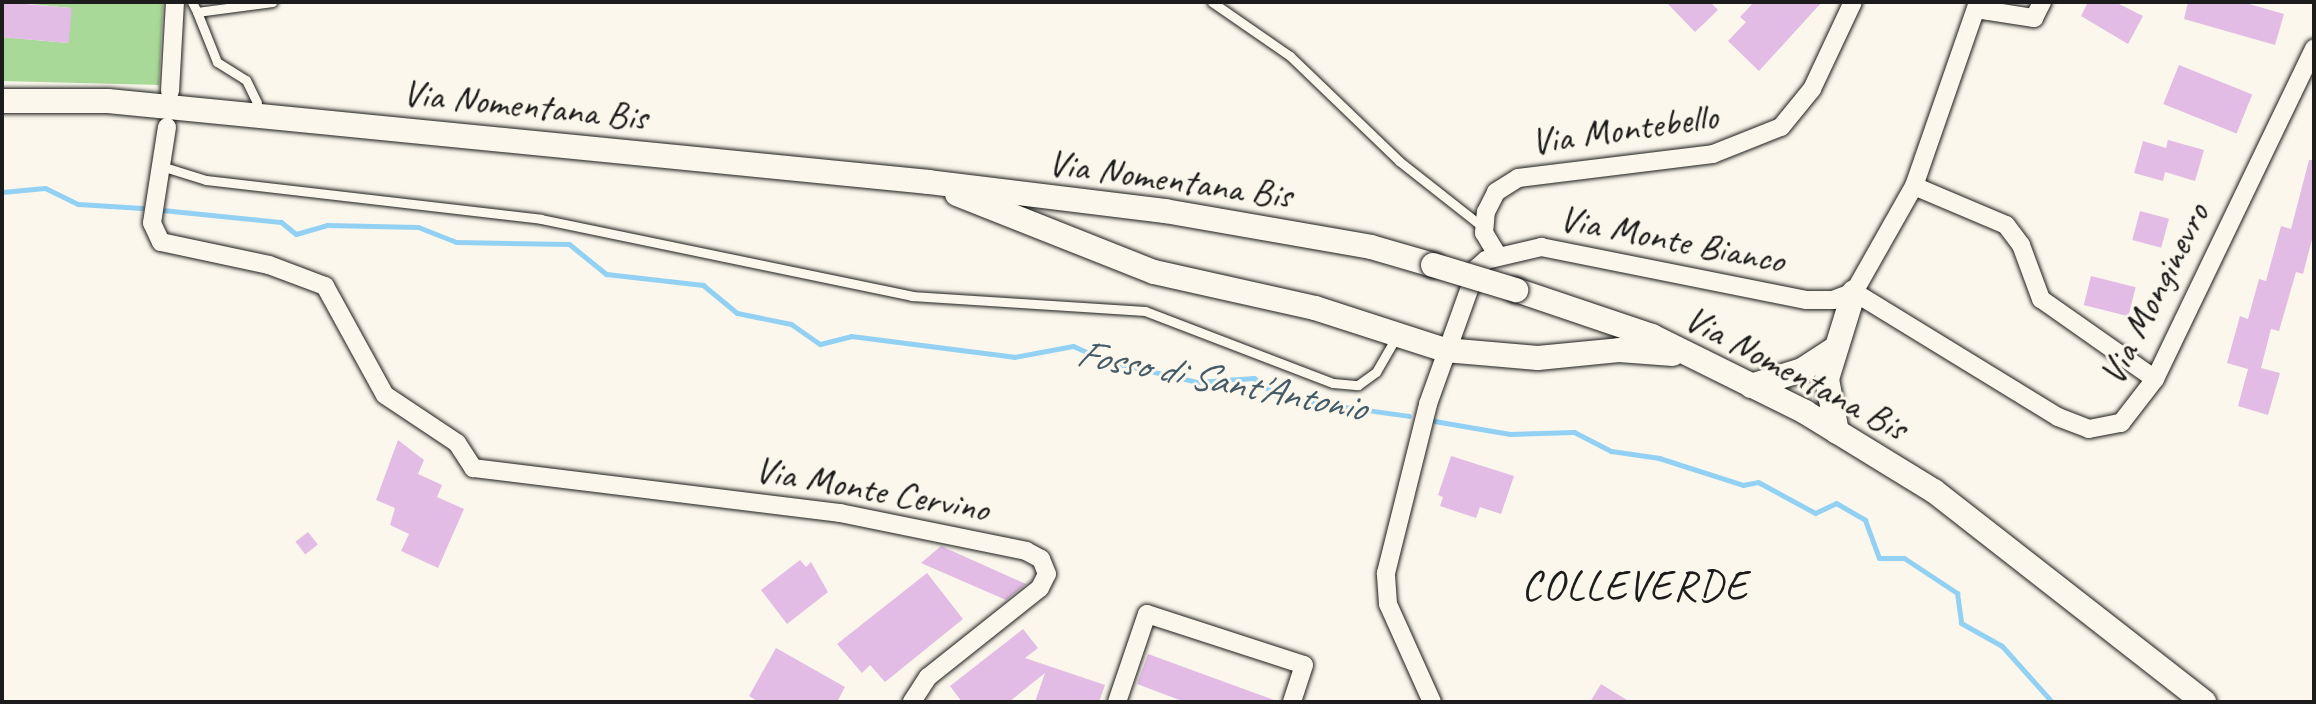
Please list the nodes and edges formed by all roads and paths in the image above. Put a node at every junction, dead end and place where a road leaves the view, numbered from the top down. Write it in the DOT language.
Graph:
graph roads {
  1 [pos="175,2"];
  2 [pos="272,2"];
  3 [pos="1212,2"];
  4 [pos="1853,2"];
  5 [pos="2042,2"];
  6 [pos="1977,6"];
  7 [pos="195,7"];
  8 [pos="2314,48"];
  9 [pos="170,91"];
  10 [pos="2,101"];
  11 [pos="257,103"];
  12 [pos="167,127"];
  13 [pos="161,166"];
  14 [pos="929,182"];
  15 [pos="1914,186"];
  16 [pos="1484,227"];
  17 [pos="1498,256"];
  18 [pos="1854,292"];
  19 [pos="1398,335"];
  20 [pos="1834,349"];
  21 [pos="1445,350"];
  22 [pos="1694,357"];
  23 [pos="2155,379"];
  24 [pos="1751,386"];
  25 [pos="1837,432"];
  26 [pos="912,702"];
  27 [pos="1117,702"];
  28 [pos="1292,702"];
  29 [pos="1432,702"];
  30 [pos="2204,702"];
  1 -- 9 [label="street"];
  2 -- 7 [label="lane"];
  3 -- 16 [label="lane"];
  4 -- 16 [label="street, Via Montebello"];
  5 -- 6 [label="street"];
  6 -- 15 [label="street"];
  7 -- 11 [label="lane"];
  8 -- 23 [label="street, Via Monginevro"];
  10 -- 14 [label="main road, Via Nomentana Bis"];
  12 -- 13 [label="street"];
  13 -- 19 [label="lane"];
  13 -- 26 [label="street, Via Monte Cervino"];
  14 -- 19 [label="main road"];
  14 -- 22 [label="main road, Via Nomentana Bis, bridge"];
  15 -- 18 [label="street"];
  15 -- 23 [label="street"];
  16 -- 17 [label="street"];
  17 -- 18 [label="street, Via Monte Bianco"];
  17 -- 21 [label="street"];
  18 -- 20 [label="main road"];
  18 -- 23 [label="street, Via Monginevro"];
  19 -- 21 [label="main road"];
  20 -- 24 [label="main road"];
  20 -- 25 [label="main road"];
  21 -- 22 [label="main road"];
  21 -- 29 [label="street"];
  22 -- 24 [label="main road, Via Nomentana Bis"];
  24 -- 25 [label="main road, Via Nomentana Bis"];
  25 -- 30 [label="main road, Via Nomentana Bis"];
  27 -- 28 [label="street"];
}
